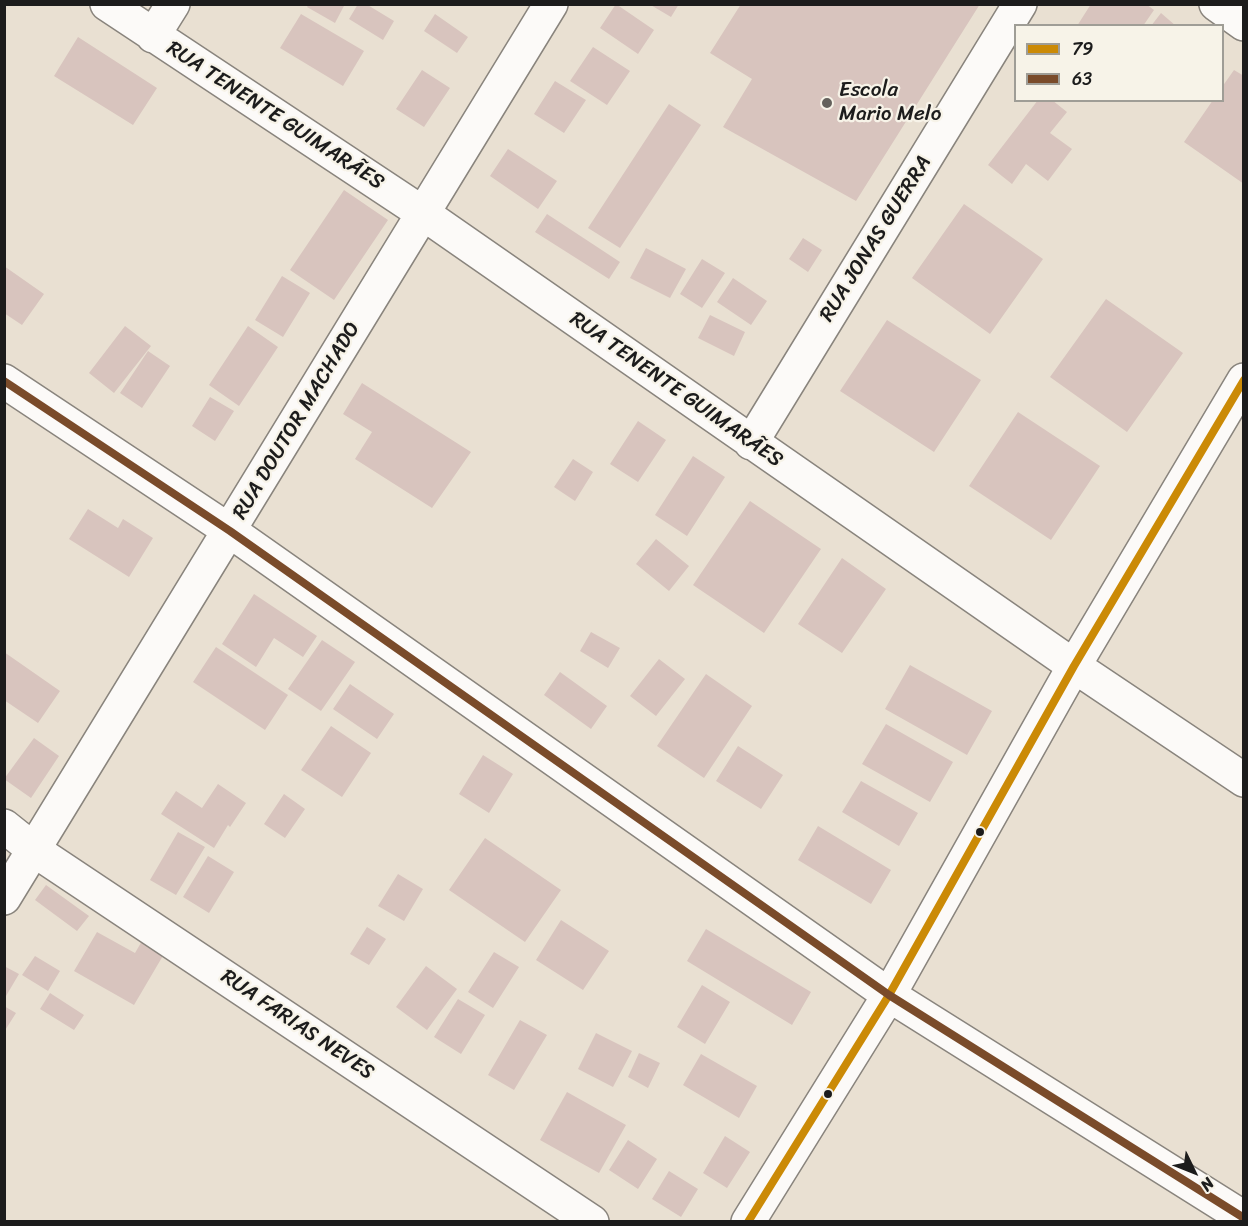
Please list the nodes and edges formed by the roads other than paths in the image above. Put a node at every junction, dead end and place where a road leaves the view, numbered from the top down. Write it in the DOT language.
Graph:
graph roads {
  1 [pos="106,4"];
  2 [pos="173,4"];
  3 [pos="551,4"];
  4 [pos="1020,4"];
  5 [pos="1216,4"];
  6 [pos="1244,24"];
  7 [pos="153,36"];
  8 [pos="424,214"];
  9 [pos="1244,380"];
  10 [pos="4,381"];
  11 [pos="751,443"];
  12 [pos="230,531"];
  13 [pos="1074,666"];
  14 [pos="1244,780"];
  15 [pos="4,826"];
  16 [pos="34,850"];
  17 [pos="4,898"];
  18 [pos="889,995"];
  19 [pos="1244,1218"];
  20 [pos="592,1221"];
  21 [pos="748,1221"];
  1 -- 7 [label="street, RUA TENENTE GUIMARÃES"];
  2 -- 7 [label="street"];
  3 -- 8 [label="street, RUA DOUTOR MACHADO"];
  4 -- 11 [label="street, RUA JONAS GUERRA"];
  5 -- 6 [label="street"];
  7 -- 8 [label="street, RUA TENENTE GUIMARÃES"];
  8 -- 11 [label="street, RUA TENENTE GUIMARÃES"];
  8 -- 12 [label="street, RUA DOUTOR MACHADO"];
  9 -- 13 [label="street"];
  10 -- 12 [label="street"];
  11 -- 13 [label="street, RUA TENENTE GUIMARÃES"];
  12 -- 16 [label="street, RUA DOUTOR MACHADO"];
  12 -- 18 [label="street"];
  13 -- 14 [label="street, RUA TENENTE GUIMARÃES"];
  13 -- 18 [label="street"];
  15 -- 16 [label="street, RUA FARIAS NEVES"];
  16 -- 17 [label="street, RUA DOUTOR MACHADO"];
  16 -- 20 [label="street, RUA FARIAS NEVES"];
  18 -- 19 [label="street"];
  18 -- 21 [label="street"];
}
